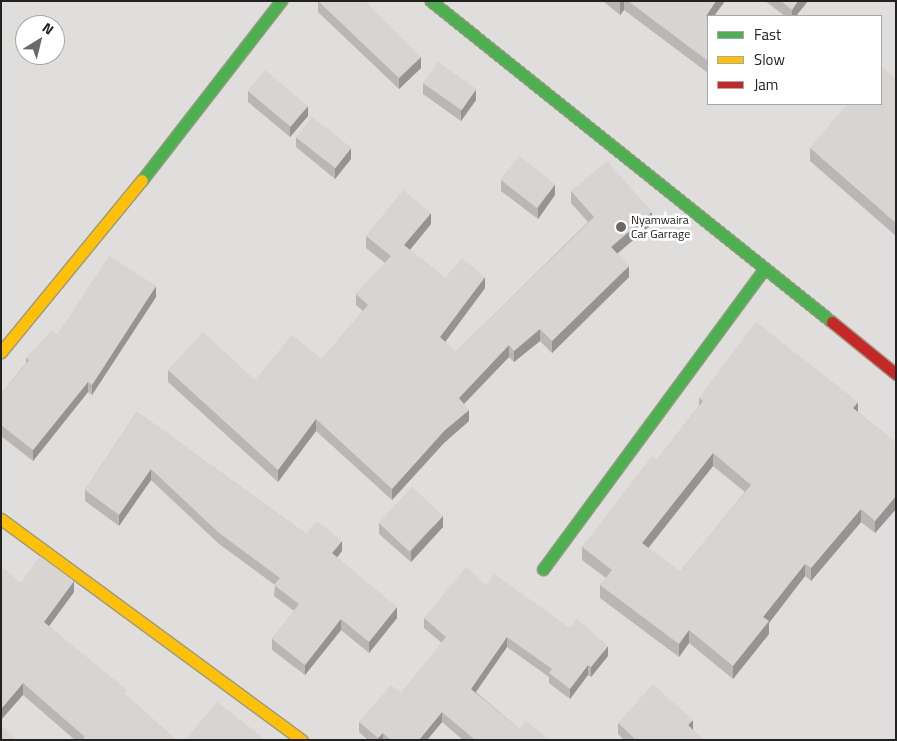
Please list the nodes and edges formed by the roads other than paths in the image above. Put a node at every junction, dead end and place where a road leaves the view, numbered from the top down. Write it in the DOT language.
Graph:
graph roads {
  1 [pos="281,1"];
  2 [pos="431,1"];
  3 [pos="764,269"];
  4 [pos="1,352"];
  5 [pos="896,374"];
  6 [pos="1,519"];
  7 [pos="543,569"];
  8 [pos="302,740"];
  1 -- 4 [label="street"];
  2 -- 3 [label="street"];
  3 -- 5 [label="street"];
  3 -- 7 [label="street"];
  6 -- 8 [label="street"];
}
